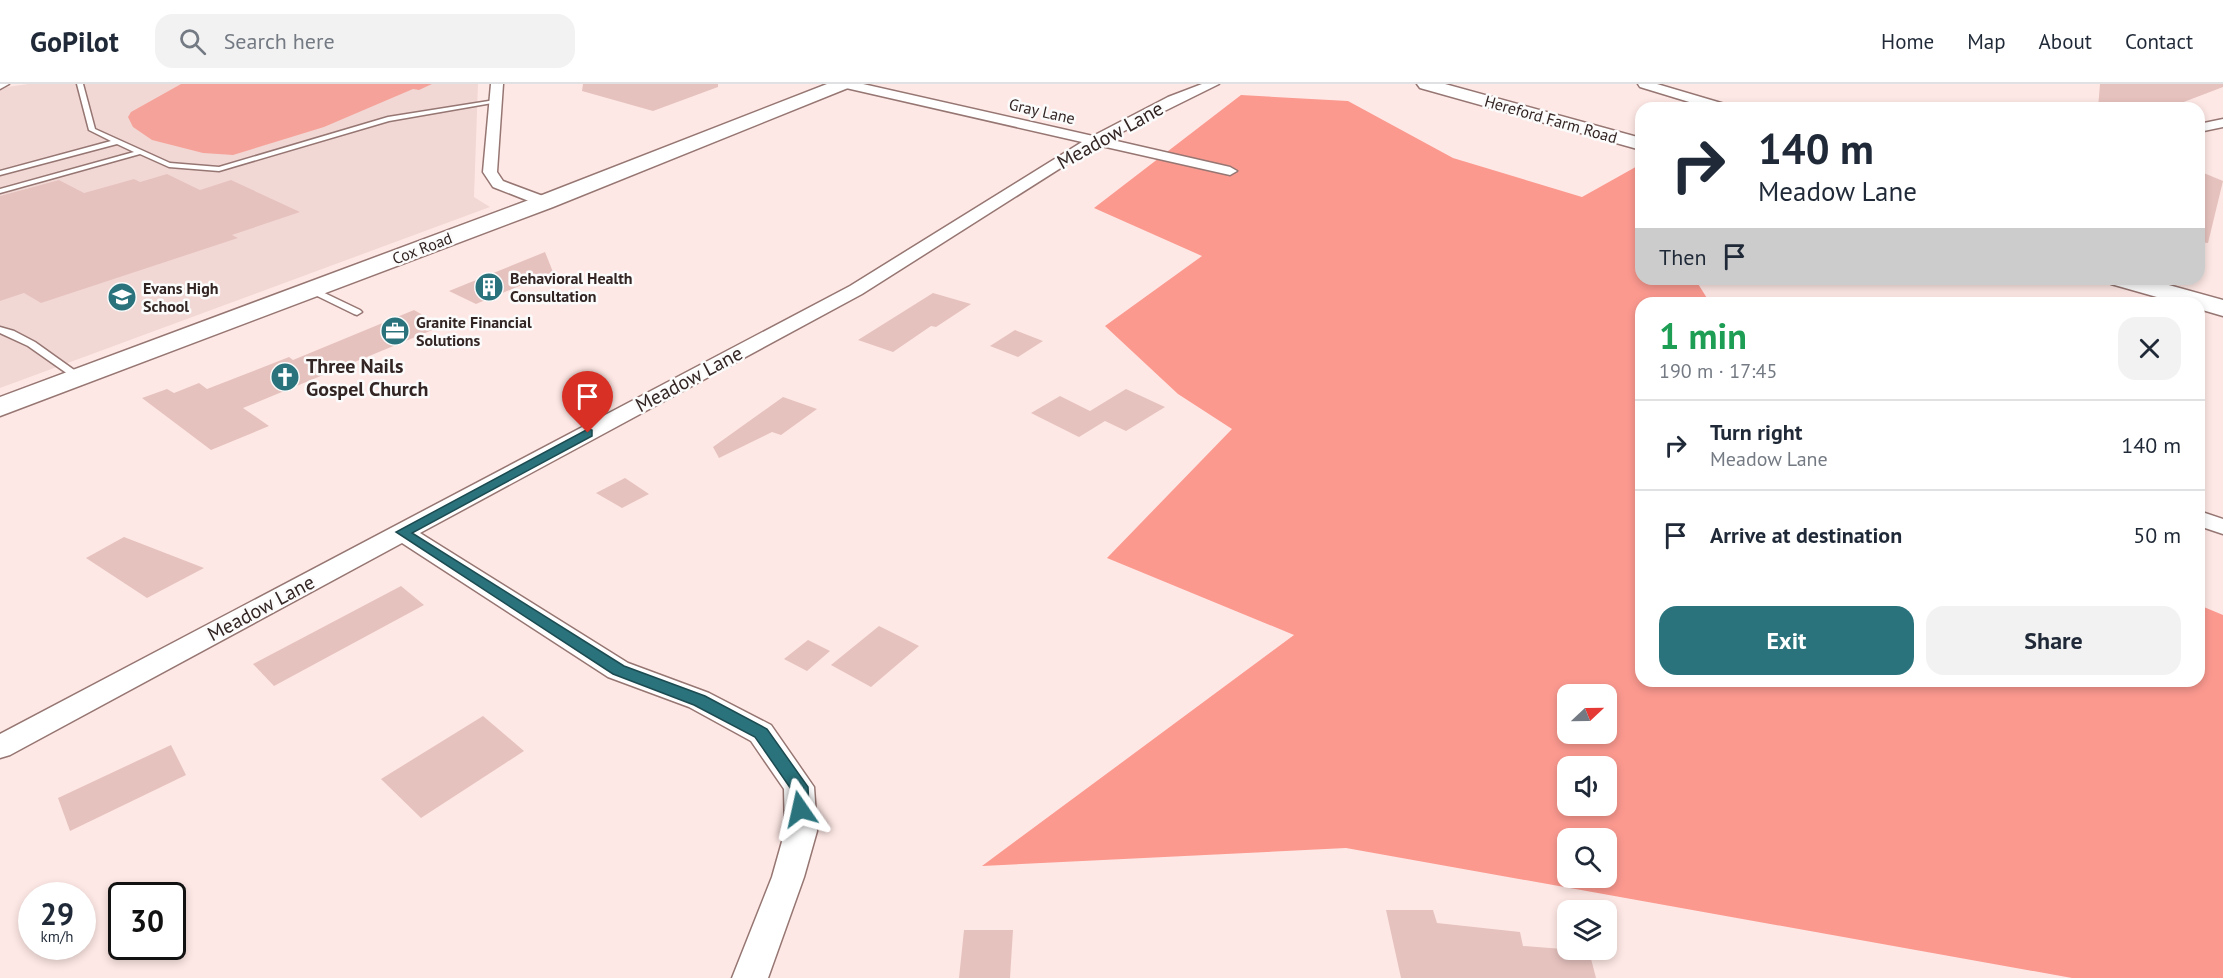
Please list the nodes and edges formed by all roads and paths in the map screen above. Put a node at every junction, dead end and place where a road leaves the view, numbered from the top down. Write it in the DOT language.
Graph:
graph roads {
  1 [pos="80,84"];
  2 [pos="497,84"];
  3 [pos="844,84"];
  4 [pos="1213,84"];
  5 [pos="1426,84"];
  6 [pos="1644,84"];
  7 [pos="1693,84"];
  8 [pos="1668,91"];
  9 [pos="495,102"];
  10 [pos="1704,102"];
  11 [pos="2223,123"];
  12 [pos="2205,127"];
  13 [pos="1095,140"];
  14 [pos="117,142"];
  15 [pos="1635,142"];
  16 [pos="140,152"];
  17 [pos="1230,171"];
  18 [pos="0,173"];
  19 [pos="0,190"];
  20 [pos="545,202"];
  21 [pos="2141,285"];
  22 [pos="312,290"];
  23 [pos="2184,297"];
  24 [pos="2205,303"];
  25 [pos="2223,308"];
  26 [pos="357,312"];
  27 [pos="0,330"];
  28 [pos="79,377"];
  29 [pos="0,407"];
  30 [pos="2205,520"];
  31 [pos="2223,527"];
  32 [pos="402,532"];
  33 [pos="0,747"];
  34 [pos="750,978"];
  1 -- 14 [label="lane"];
  2 -- 9 [label="street"];
  3 -- 13 [label="street, Gray Lane"];
  3 -- 20 [label="street, Cox Road"];
  4 -- 13 [label="street, Meadow Lane"];
  5 -- 15 [label="street, Hereford Farm Road"];
  6 -- 8 [label="street"];
  7 -- 8 [label="street"];
  8 -- 10 [label="street"];
  9 -- 16 [label="lane"];
  9 -- 20 [label="street"];
  11 -- 12 [label="street"];
  13 -- 17 [label="street, Gray Lane"];
  13 -- 32 [label="street, Meadow Lane"];
  14 -- 16 [label="lane"];
  14 -- 18 [label="lane"];
  16 -- 19 [label="lane"];
  20 -- 22 [label="street, Cox Road"];
  21 -- 23 [label="street"];
  22 -- 26 [label="lane"];
  22 -- 28 [label="street, Cox Road"];
  24 -- 25 [label="street"];
  27 -- 28 [label="lane"];
  28 -- 29 [label="street, Cox Road"];
  30 -- 31 [label="street"];
  32 -- 33 [label="street, Meadow Lane"];
  32 -- 34 [label="street"];
}
